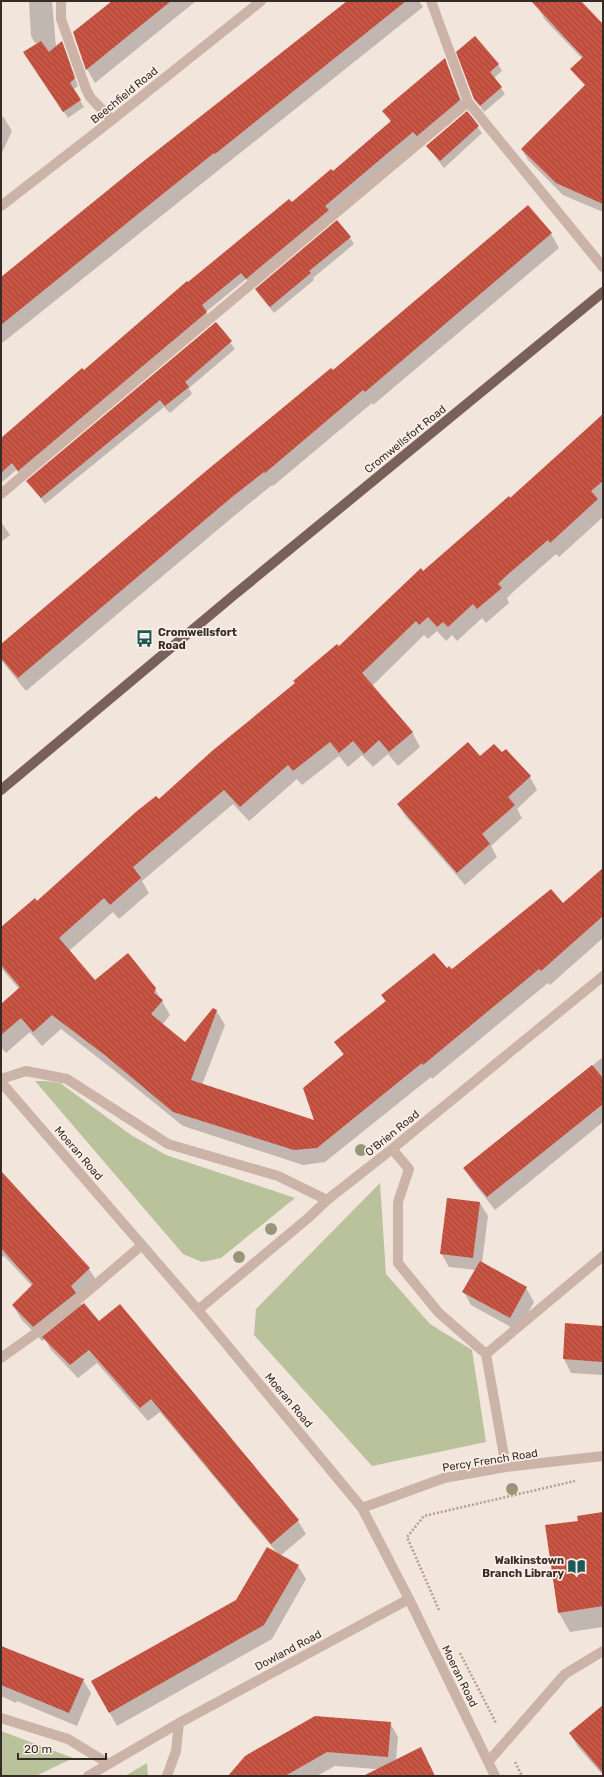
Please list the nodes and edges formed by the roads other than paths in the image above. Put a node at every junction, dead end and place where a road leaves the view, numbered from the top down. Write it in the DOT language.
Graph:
graph roads {
  1 [pos="61,1"];
  2 [pos="261,1"];
  3 [pos="431,1"];
  4 [pos="468,102"];
  5 [pos="112,120"];
  6 [pos="1,206"];
  7 [pos="603,266"];
  8 [pos="603,292"];
  9 [pos="1,494"];
  10 [pos="1,790"];
  11 [pos="603,976"];
  12 [pos="1,1080"];
  13 [pos="392,1149"];
  14 [pos="327,1200"];
  15 [pos="142,1245"];
  16 [pos="603,1256"];
  17 [pos="198,1310"];
  18 [pos="486,1354"];
  19 [pos="1,1358"];
  20 [pos="603,1456"];
  21 [pos="506,1467"];
  22 [pos="362,1508"];
  23 [pos="409,1599"];
  24 [pos="603,1651"];
  25 [pos="1,1718"];
  26 [pos="179,1723"];
  27 [pos="488,1762"];
  28 [pos="109,1764"];
  29 [pos="88,1776"];
  30 [pos="167,1776"];
  31 [pos="495,1776"];
  1 -- 5 [label="street"];
  2 -- 5 [label="street, Beechfield Road"];
  3 -- 4 [label="street"];
  4 -- 7 [label="street"];
  4 -- 9 [label="street"];
  5 -- 6 [label="street, Beechfield Road"];
  8 -- 10 [label="main road, Cromwellsfort Road"];
  11 -- 13 [label="street, O'Brien Road"];
  12 -- 14 [label="street"];
  12 -- 15 [label="street, Moeran Road"];
  13 -- 14 [label="street, O'Brien Road"];
  13 -- 18 [label="street"];
  14 -- 17 [label="street, O'Brien Road"];
  15 -- 17 [label="street, Moeran Road"];
  15 -- 19 [label="street"];
  16 -- 18 [label="street"];
  17 -- 22 [label="street, Moeran Road"];
  18 -- 21 [label="street"];
  20 -- 21 [label="street, Percy French Road"];
  21 -- 22 [label="street, Percy French Road"];
  22 -- 23 [label="street, Moeran Road"];
  23 -- 26 [label="street, Dowland Road"];
  23 -- 27 [label="street, Moeran Road"];
  24 -- 27 [label="street"];
  25 -- 28 [label="street"];
  26 -- 28 [label="street, Dowland Road"];
  26 -- 30 [label="street"];
  27 -- 31 [label="street, Moeran Road"];
  28 -- 29 [label="street, Dowland Road"];
}
